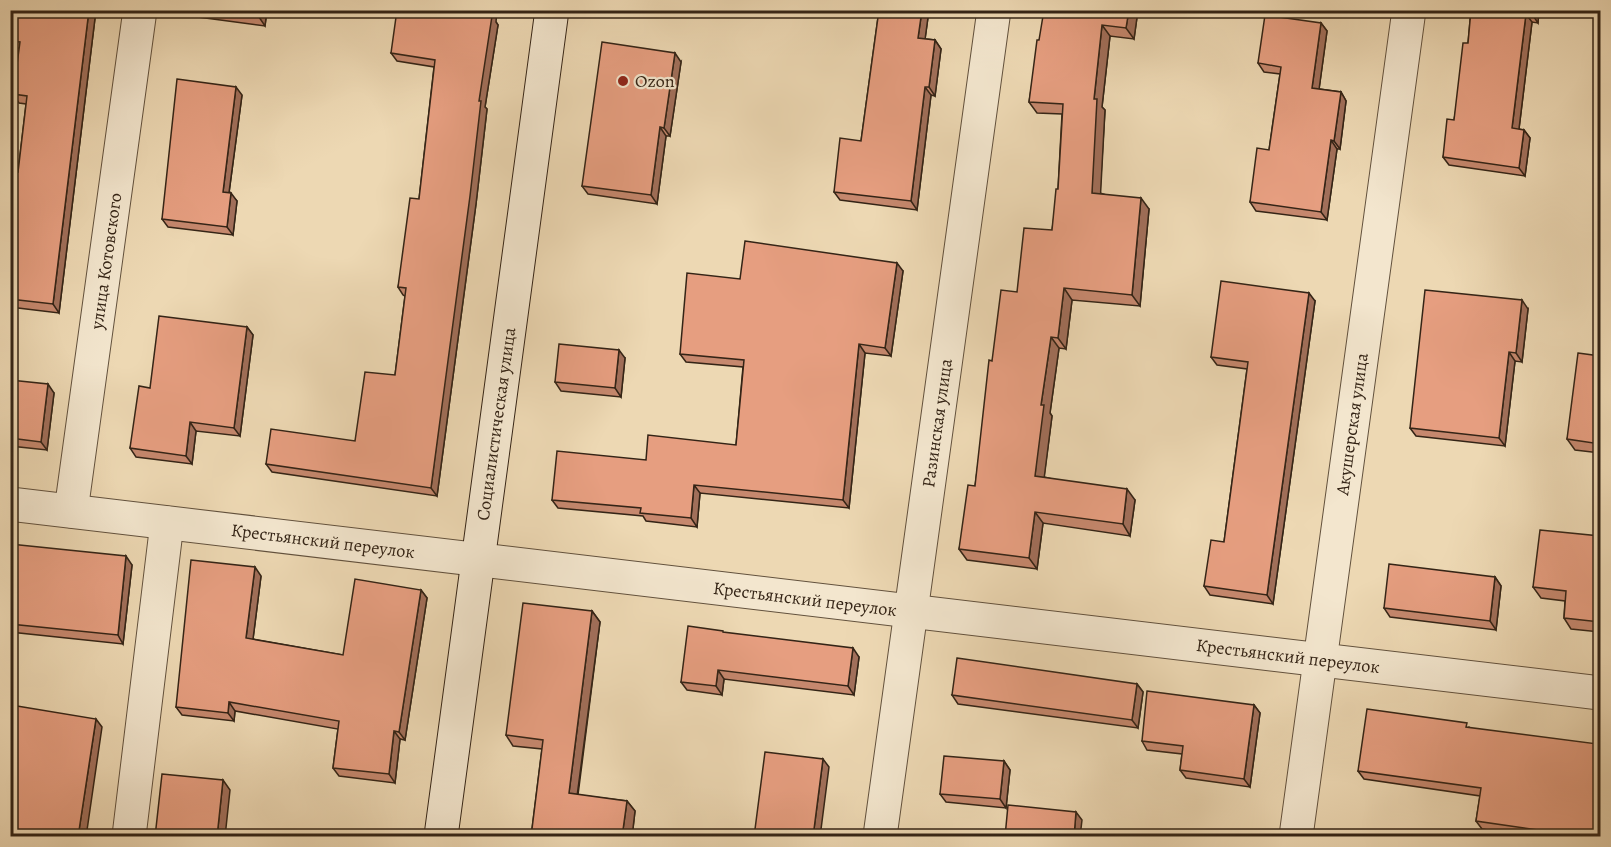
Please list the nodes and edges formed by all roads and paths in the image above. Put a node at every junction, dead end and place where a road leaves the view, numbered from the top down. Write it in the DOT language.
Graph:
graph roads {
  1 [pos="140,10"];
  2 [pos="552,10"];
  3 [pos="994,10"];
  4 [pos="1408,10"];
  5 [pos="10,504"];
  6 [pos="71,511"];
  7 [pos="167,523"];
  8 [pos="478,560"];
  9 [pos="911,611"];
  10 [pos="1320,660"];
  11 [pos="1600,693"];
  12 [pos="129,837"];
  13 [pos="441,837"];
  14 [pos="880,837"];
  15 [pos="1296,837"];
  1 -- 6 [label="street, улица Котовского"];
  2 -- 8 [label="street, Социалистическая улица"];
  3 -- 9 [label="street, Разинская улица"];
  4 -- 10 [label="street, Акушерская улица"];
  5 -- 6 [label="street, Крестьянский переулок"];
  6 -- 7 [label="street, Крестьянский переулок"];
  7 -- 8 [label="street, Крестьянский переулок"];
  7 -- 12 [label="street"];
  8 -- 9 [label="street, Крестьянский переулок"];
  8 -- 13 [label="street, Социалистическая улица"];
  9 -- 10 [label="street, Крестьянский переулок"];
  9 -- 14 [label="street, Разинская улица"];
  10 -- 11 [label="street, Крестьянский переулок"];
  10 -- 15 [label="street, Акушерская улица"];
}
